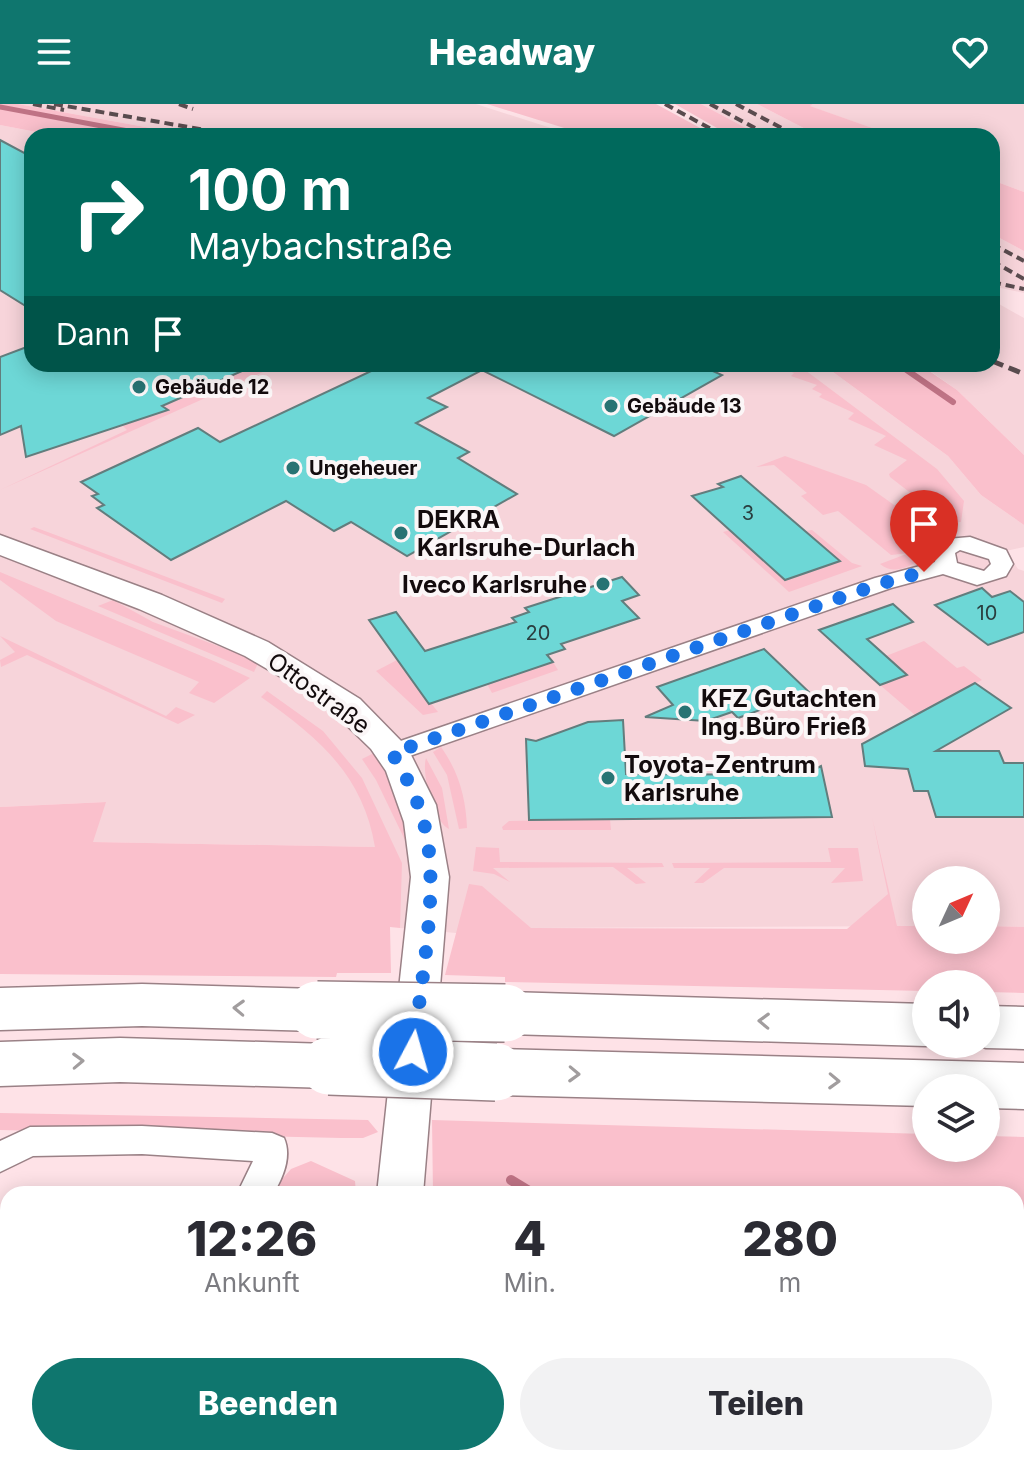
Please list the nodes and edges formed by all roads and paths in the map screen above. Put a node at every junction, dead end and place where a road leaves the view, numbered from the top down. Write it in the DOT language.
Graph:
graph roads {
  1 [pos="0,544"];
  2 [pos="946,566"];
  3 [pos="392,753"];
  4 [pos="0,1009"];
  5 [pos="912,1025"];
  6 [pos="1000,1027"];
  7 [pos="1024,1028"];
  8 [pos="0,1064"];
  9 [pos="1024,1086"];
  10 [pos="4,1154"];
  11 [pos="259,1186"];
  12 [pos="401,1186"];
  1 -- 3 [label="main road, Ottostraße"];
  2 -- 3 [label="street"];
  3 -- 12 [label="main road, Ottostraße"];
  5 -- 4 [label="highway, one-way, bridge"];
  6 -- 7 [label="highway"];
  8 -- 9 [label="highway, one-way, bridge"];
  10 -- 11 [label="street"];
}
